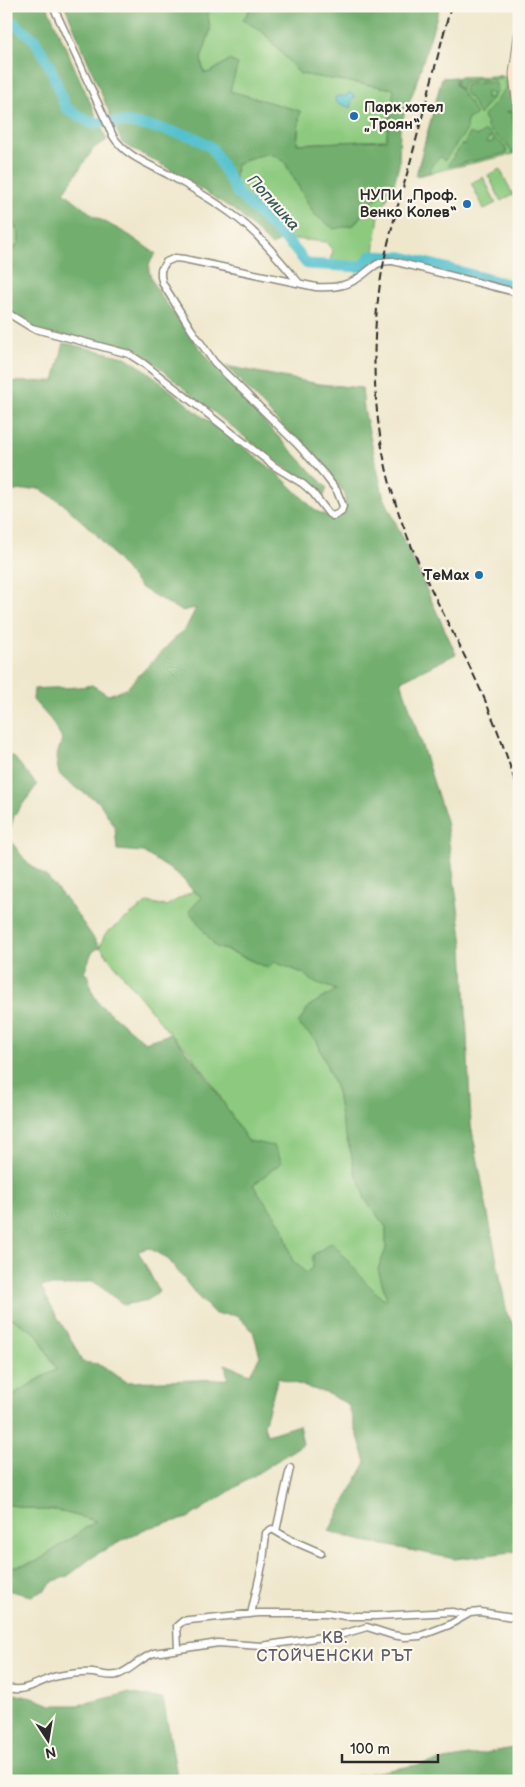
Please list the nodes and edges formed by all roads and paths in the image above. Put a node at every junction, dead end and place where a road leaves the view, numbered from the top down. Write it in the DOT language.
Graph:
graph roads {
  1 [pos="53,6"];
  2 [pos="519,35"];
  3 [pos="519,115"];
  4 [pos="299,283"];
  5 [pos="519,294"];
  6 [pos="6,312"];
  7 [pos="290,1468"];
  8 [pos="276,1531"];
  9 [pos="321,1553"];
  10 [pos="251,1614"];
  11 [pos="465,1615"];
  12 [pos="519,1618"];
  13 [pos="178,1650"];
  14 [pos="6,1687"];
  1 -- 4 [label="street"];
  2 -- 3 [label="street"];
  4 -- 5 [label="street"];
  4 -- 6 [label="street"];
  7 -- 8 [label="street"];
  8 -- 9 [label="street"];
  8 -- 10 [label="street"];
  10 -- 11 [label="street"];
  10 -- 13 [label="street"];
  11 -- 12 [label="street"];
  11 -- 13 [label="street"];
  13 -- 14 [label="street"];
}
